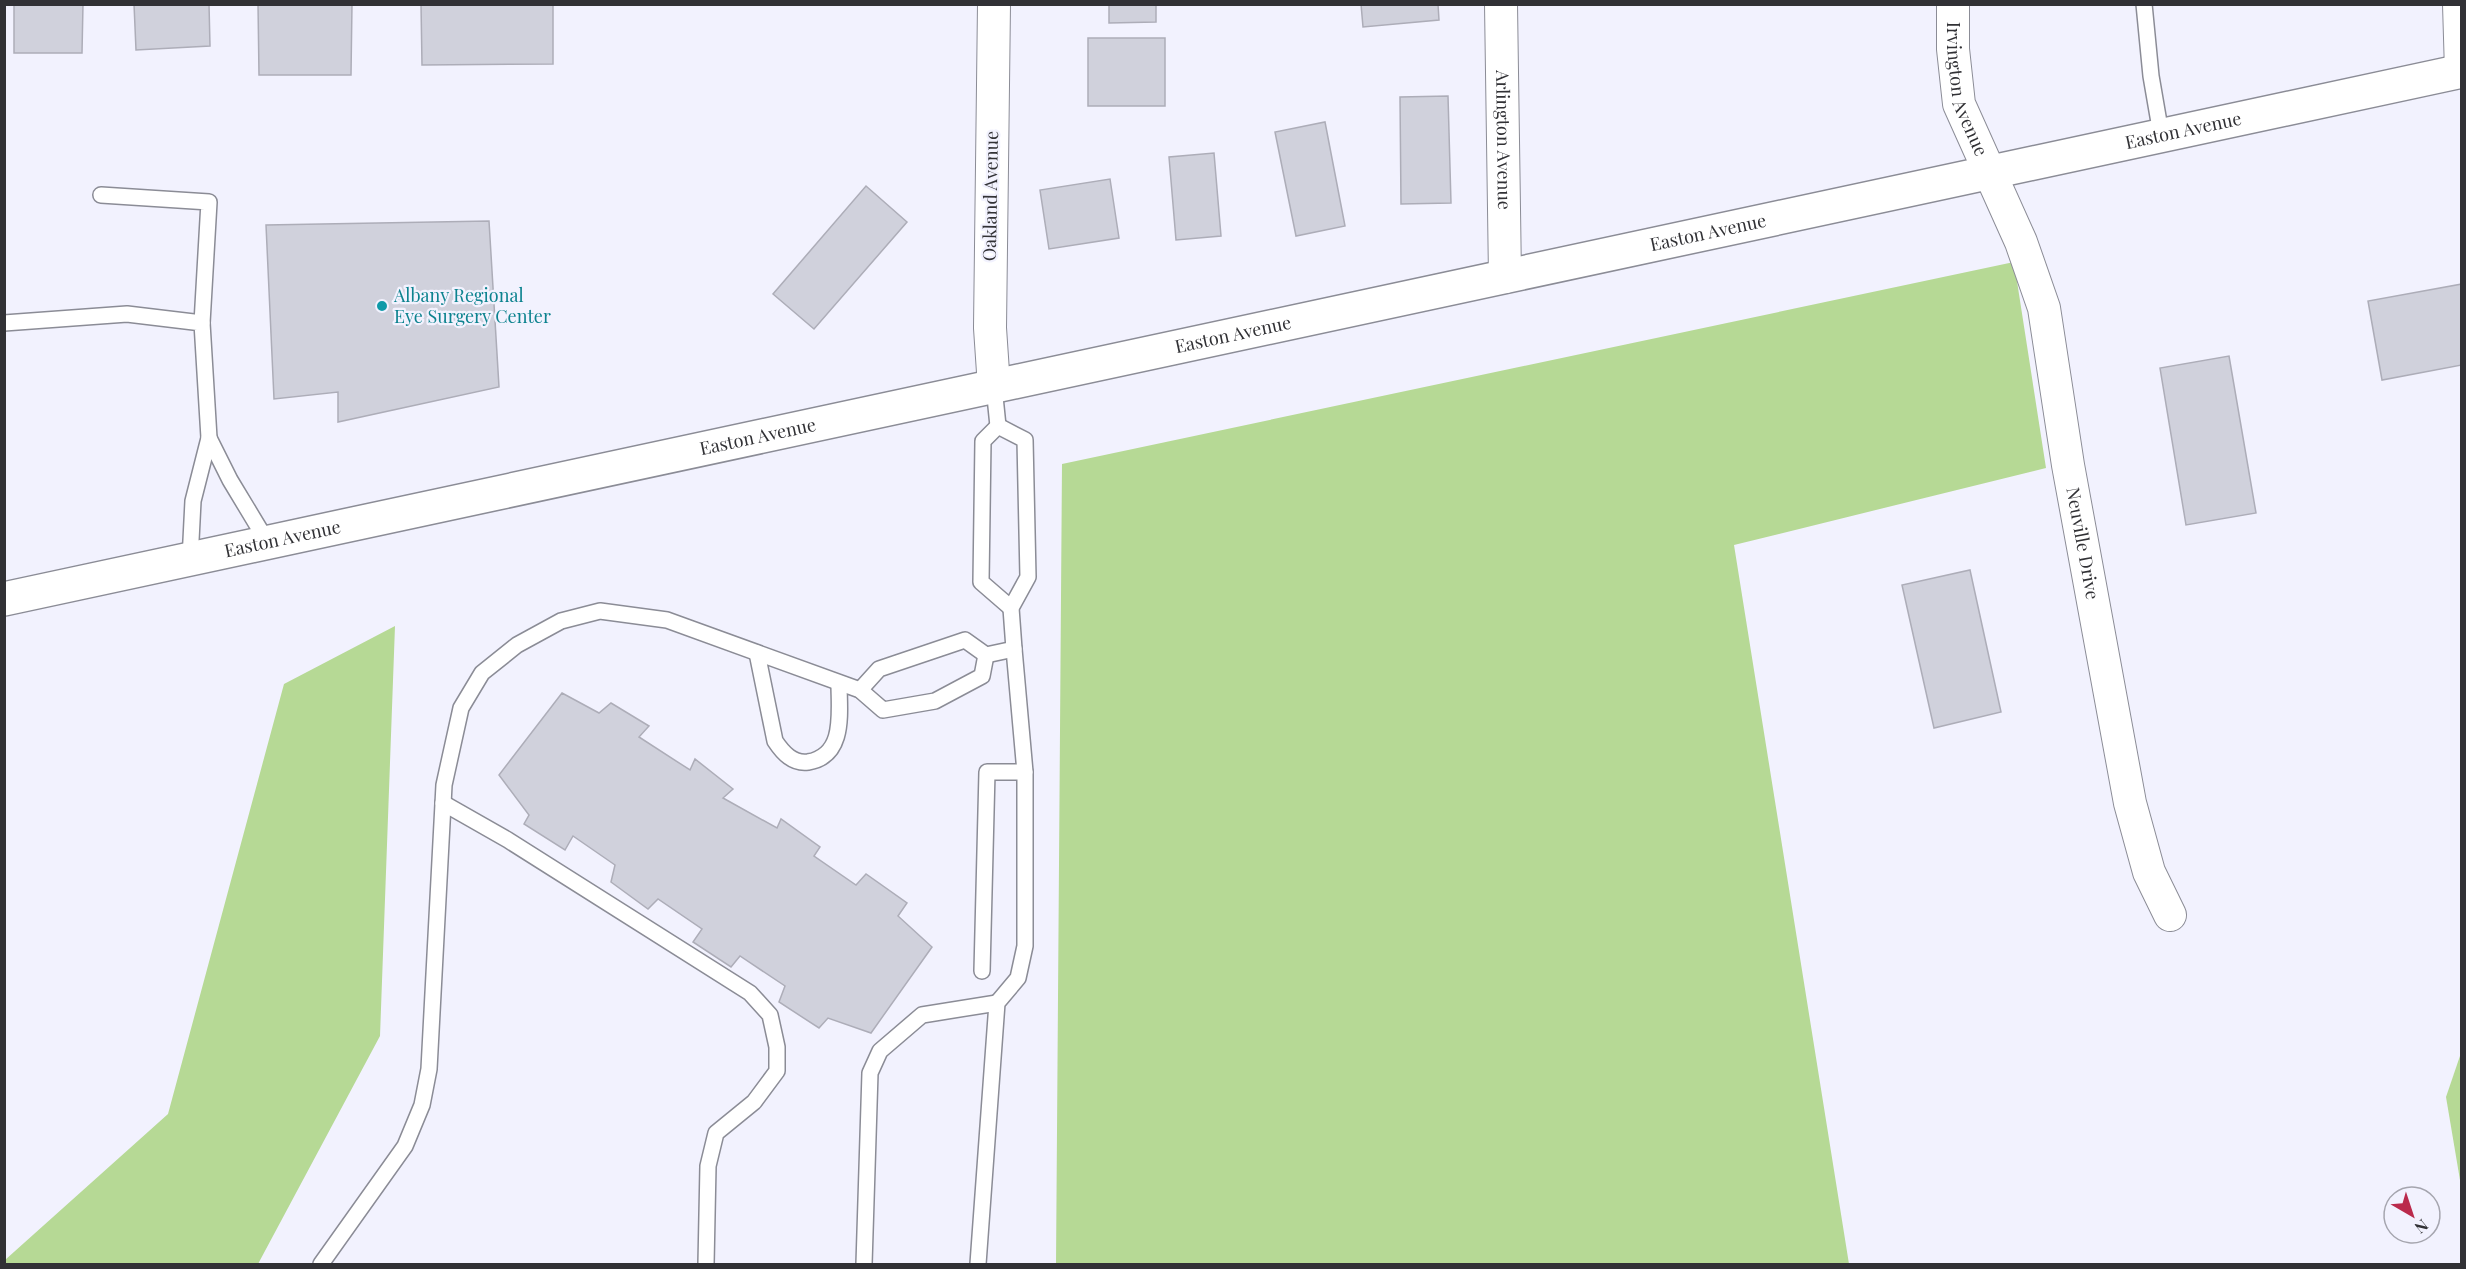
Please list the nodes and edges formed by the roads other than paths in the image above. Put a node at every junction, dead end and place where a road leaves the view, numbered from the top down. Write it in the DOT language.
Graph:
graph roads {
  1 [pos="994,4"];
  2 [pos="1501,4"];
  3 [pos="1953,4"];
  4 [pos="2144,4"];
  5 [pos="2459,4"];
  6 [pos="2461,71"];
  7 [pos="2161,134"];
  8 [pos="1989,172"];
  9 [pos="101,195"];
  10 [pos="1505,277"];
  11 [pos="4,323"];
  12 [pos="202,323"];
  13 [pos="994,387"];
  14 [pos="999,426"];
  15 [pos="209,438"];
  16 [pos="268,543"];
  17 [pos="190,560"];
  18 [pos="4,599"];
  19 [pos="1011,608"];
  20 [pos="1014,648"];
  21 [pos="757,653"];
  22 [pos="986,655"];
  23 [pos="839,683"];
  24 [pos="860,690"];
  25 [pos="1025,772"];
  26 [pos="442,803"];
  27 [pos="2170,915"];
  28 [pos="982,971"];
  29 [pos="997,1003"];
  30 [pos="321,1264"];
  31 [pos="706,1264"];
  32 [pos="864,1264"];
  33 [pos="978,1264"];
  1 -- 13 [label="street, Oakland Avenue"];
  2 -- 10 [label="street, Arlington Avenue"];
  3 -- 8 [label="street, Irvington Avenue"];
  4 -- 7 [label="lane"];
  5 -- 6 [label="street"];
  6 -- 7 [label="main road, Easton Avenue"];
  7 -- 8 [label="main road, Easton Avenue"];
  8 -- 10 [label="main road, Easton Avenue"];
  8 -- 27 [label="street, Neuville Drive"];
  9 -- 12 [label="lane"];
  10 -- 13 [label="main road, Easton Avenue"];
  11 -- 12 [label="lane"];
  12 -- 15 [label="lane"];
  13 -- 14 [label="lane"];
  13 -- 16 [label="main road, Easton Avenue"];
  14 -- 19 [label="lane"];
  14 -- 19 [label="lane"];
  15 -- 16 [label="lane"];
  15 -- 17 [label="lane"];
  16 -- 17 [label="main road, Easton Avenue"];
  17 -- 18 [label="main road, Easton Avenue"];
  19 -- 20 [label="lane"];
  20 -- 22 [label="lane"];
  20 -- 25 [label="lane"];
  21 -- 23 [label="lane"];
  21 -- 23 [label="lane"];
  21 -- 26 [label="lane"];
  22 -- 24 [label="lane"];
  22 -- 24 [label="lane"];
  23 -- 24 [label="lane"];
  25 -- 28 [label="lane"];
  25 -- 29 [label="lane"];
  26 -- 30 [label="lane"];
  26 -- 31 [label="lane"];
  29 -- 32 [label="lane"];
  29 -- 33 [label="lane"];
}
